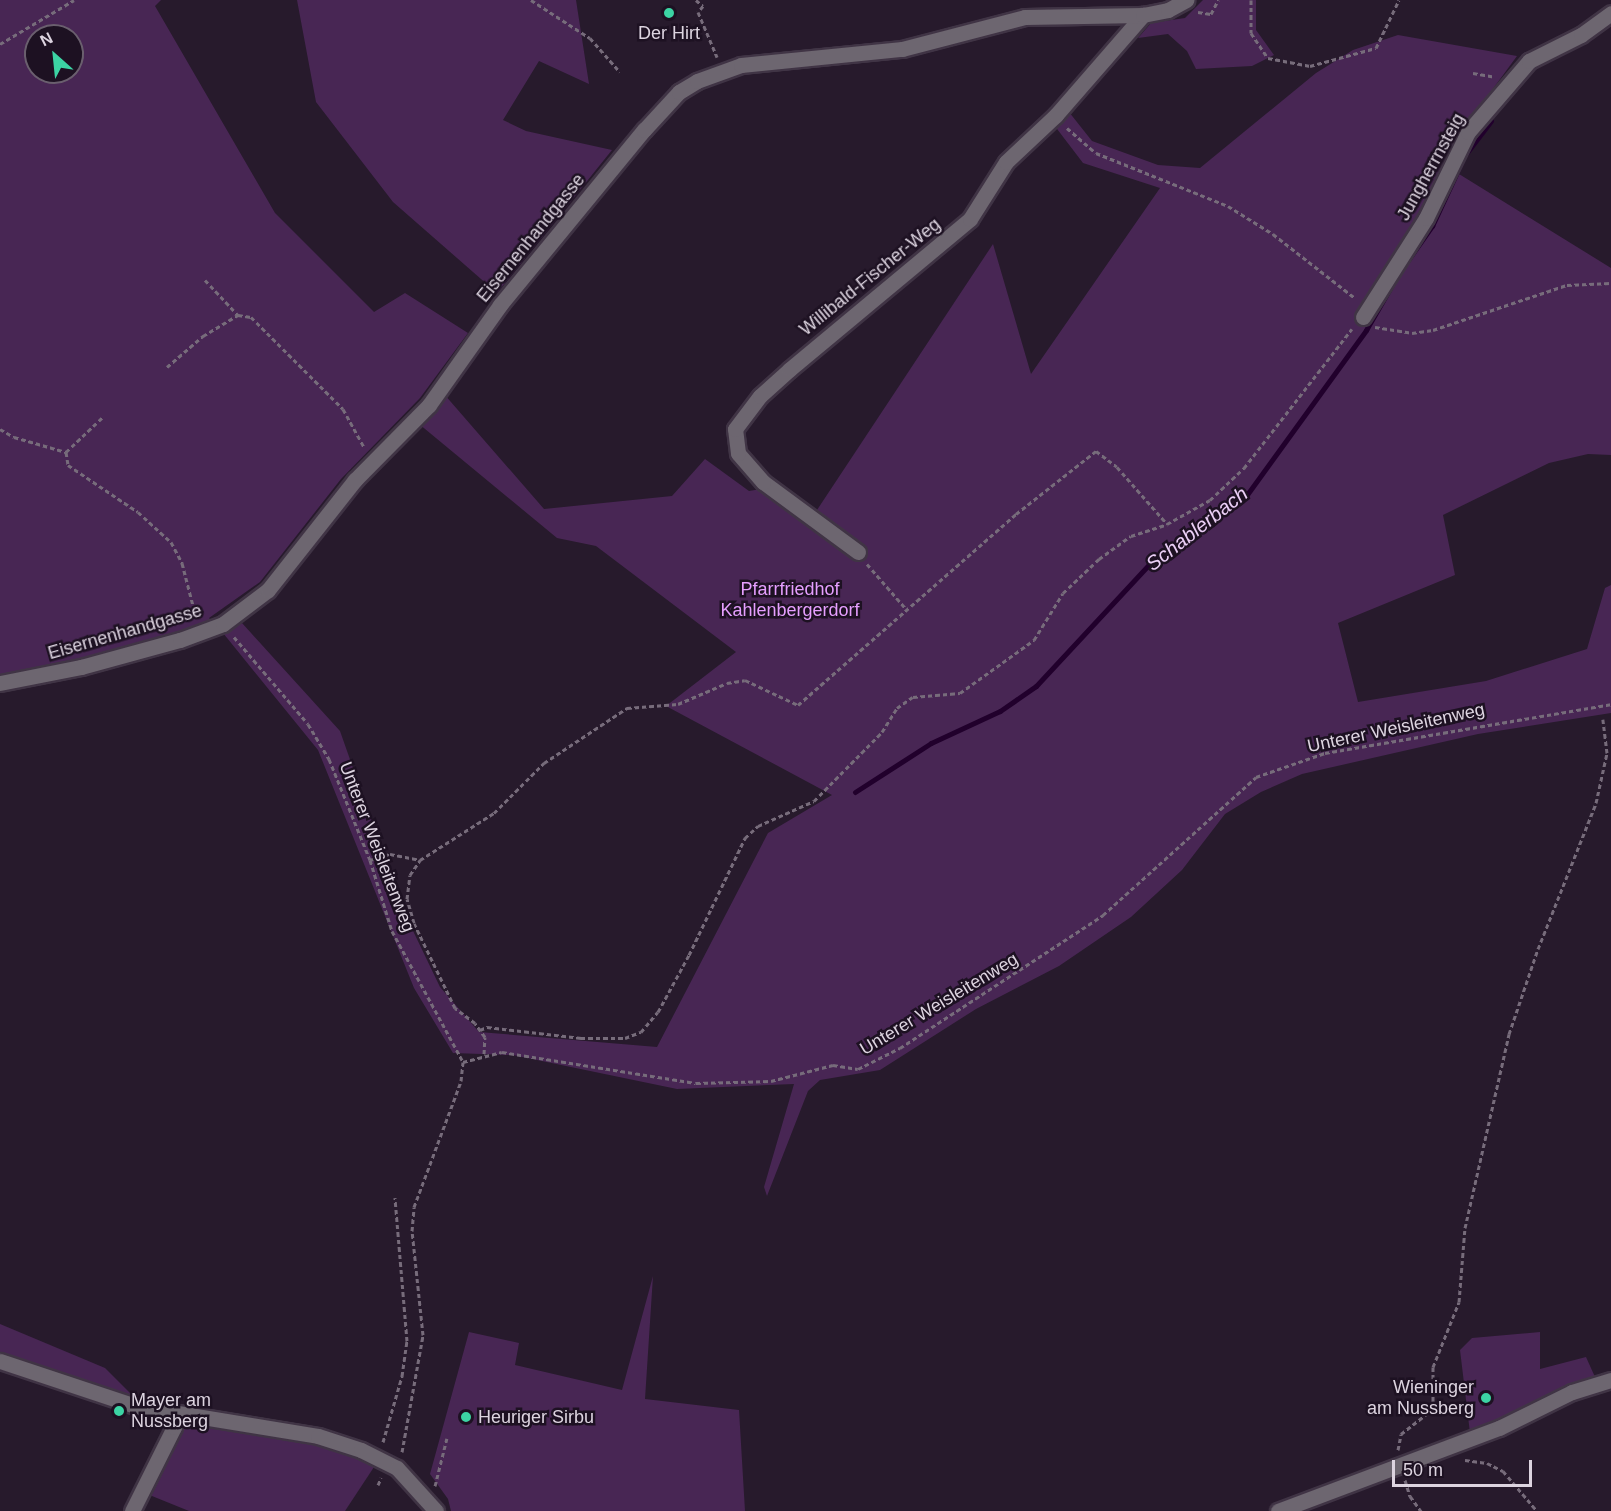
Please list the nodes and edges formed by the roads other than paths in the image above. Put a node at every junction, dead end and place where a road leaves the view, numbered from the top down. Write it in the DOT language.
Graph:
graph roads {
  1 [pos="1186,0"];
  2 [pos="1611,13"];
  3 [pos="1143,15"];
  4 [pos="1369,322"];
  5 [pos="858,552"];
  6 [pos="0,683"];
  7 [pos="0,1361"];
  8 [pos="1611,1380"];
  9 [pos="176,1414"];
  10 [pos="132,1511"];
  11 [pos="436,1511"];
  12 [pos="1278,1511"];
  1 -- 3 [label="street, Eisernenhandgasse"];
  2 -- 4 [label="street, Jungherrnsteig"];
  3 -- 5 [label="street, Willibald-Fischer-Weg"];
  3 -- 6 [label="street, Eisernenhandgasse"];
  7 -- 9 [label="street"];
  8 -- 12 [label="street"];
  9 -- 10 [label="street"];
  9 -- 11 [label="street"];
}
